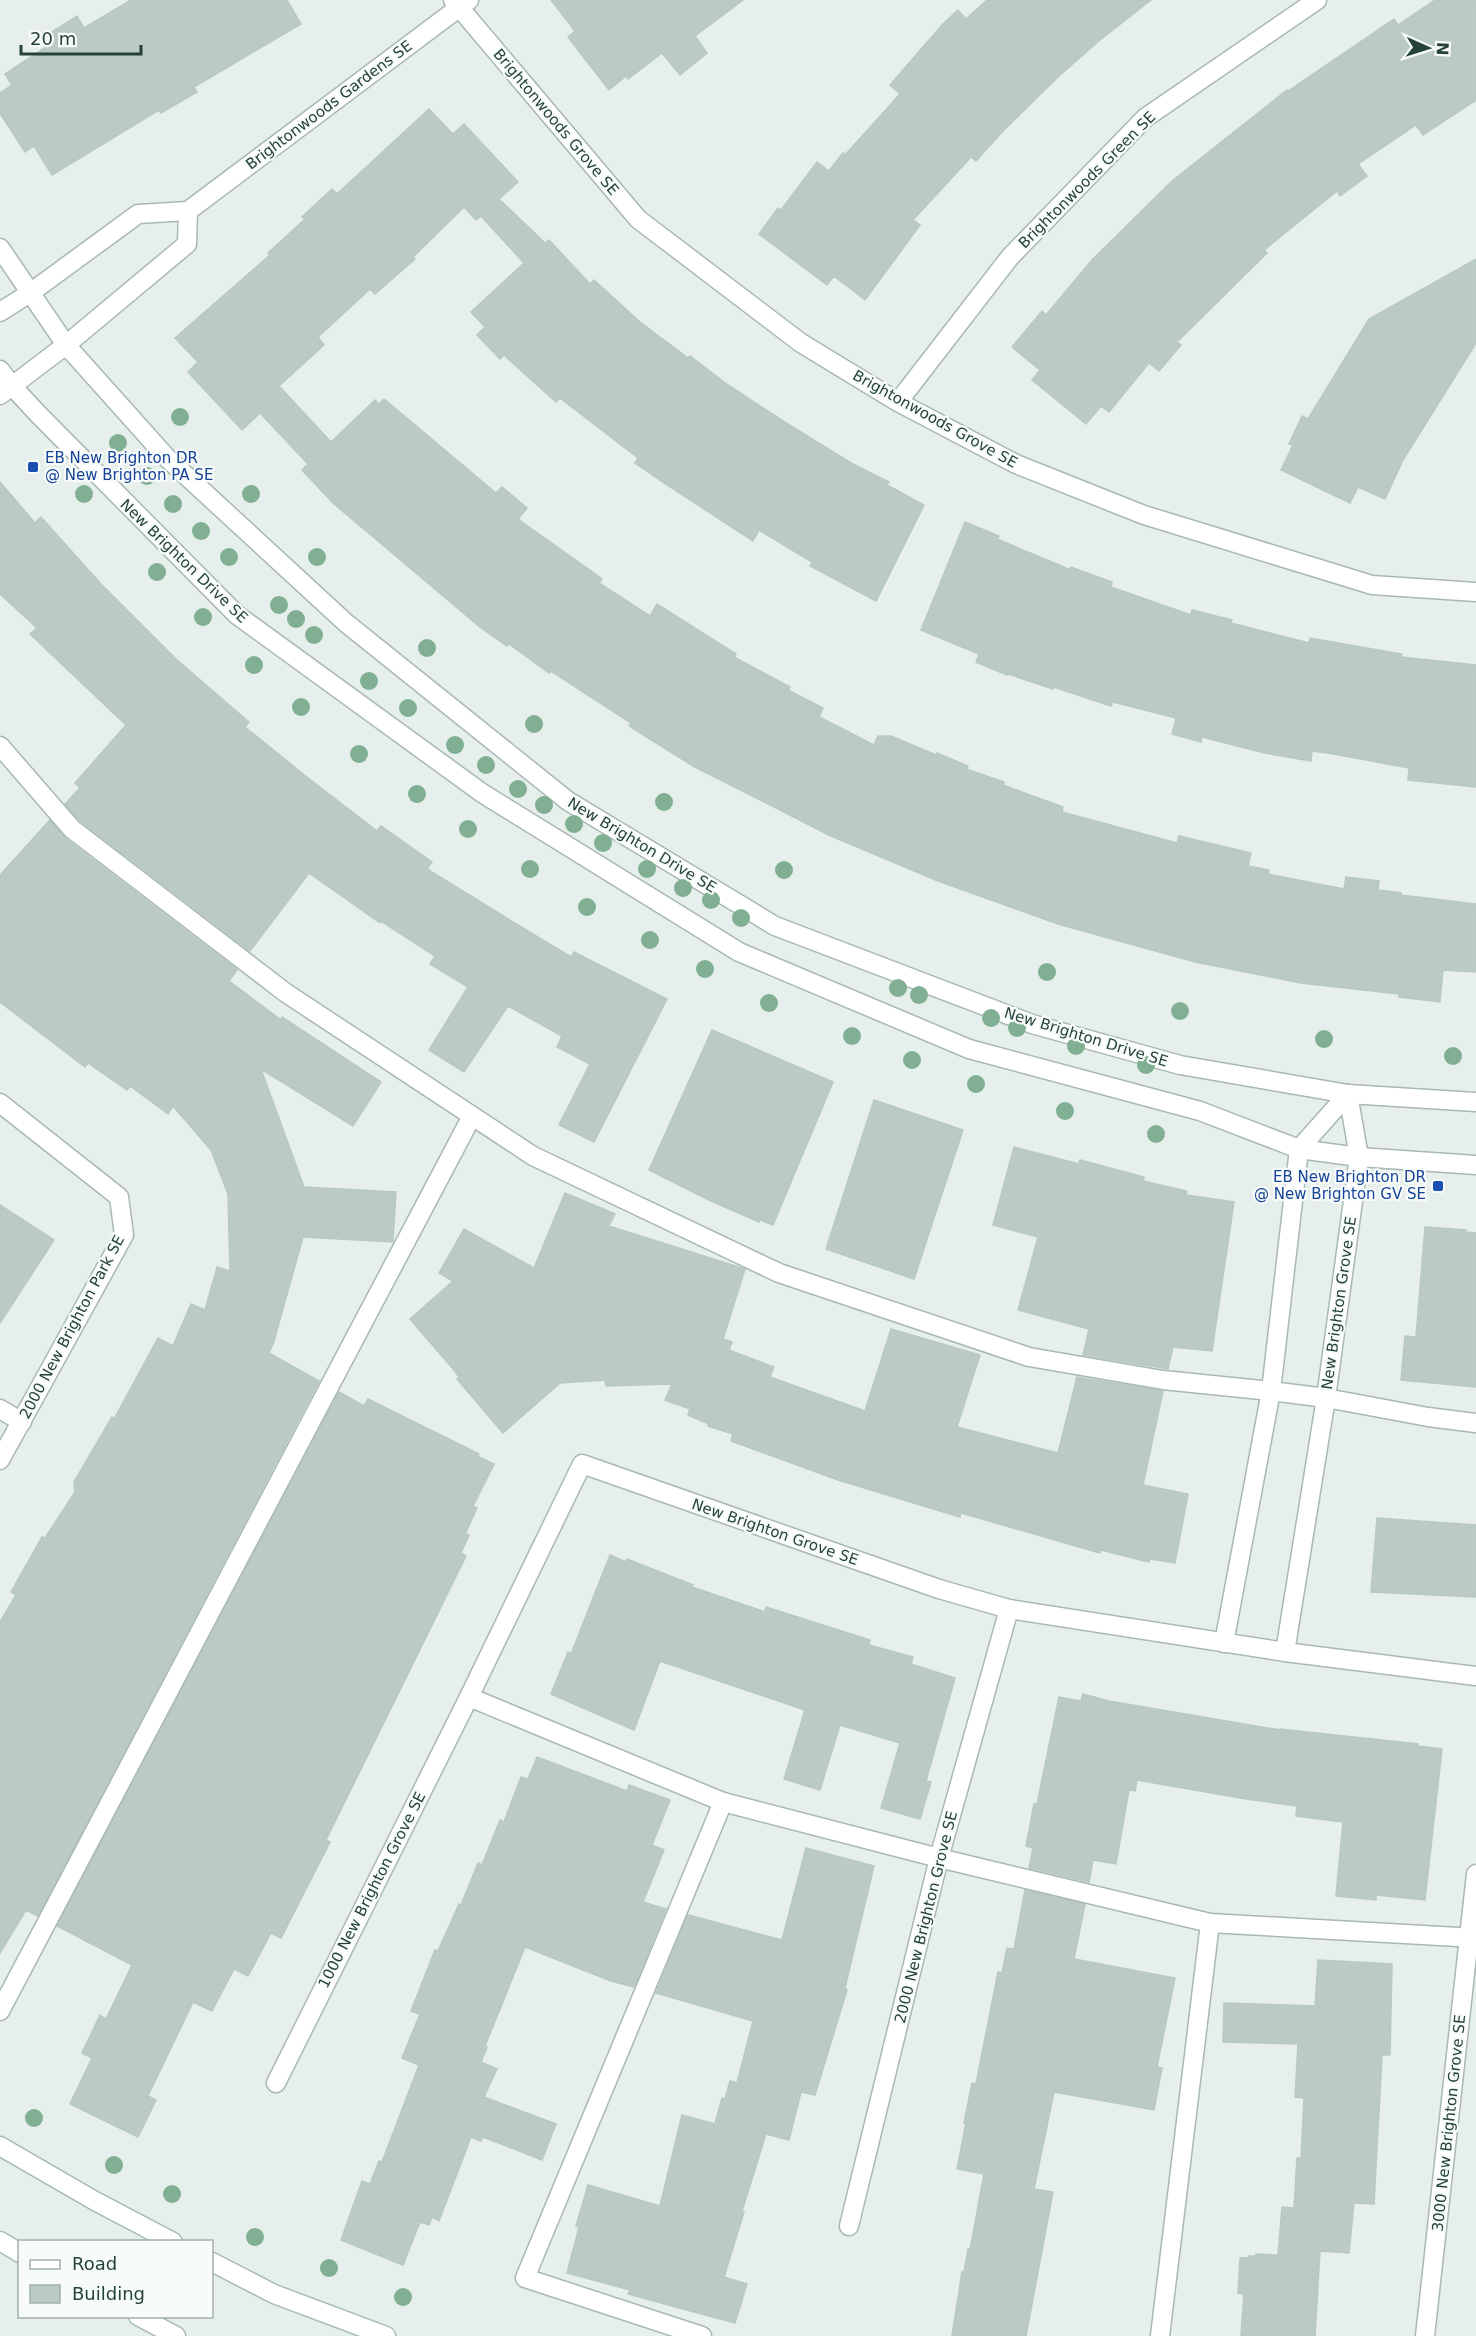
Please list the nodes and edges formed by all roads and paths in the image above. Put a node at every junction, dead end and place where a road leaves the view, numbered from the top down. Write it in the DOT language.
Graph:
graph roads {
  1 [pos="1317,0"];
  2 [pos="460,3"];
  3 [pos="188,211"];
  4 [pos="0,248"];
  5 [pos="30,293"];
  6 [pos="0,312"];
  7 [pos="66,345"];
  8 [pos="0,370"];
  9 [pos="6,391"];
  10 [pos="898,402"];
  11 [pos="1476,592"];
  12 [pos="0,746"];
  13 [pos="1348,1094"];
  14 [pos="1476,1102"];
  15 [pos="0,1103"];
  16 [pos="472,1116"];
  17 [pos="1299,1149"];
  18 [pos="1359,1157"];
  19 [pos="1476,1165"];
  20 [pos="1271,1391"];
  21 [pos="1326,1398"];
  22 [pos="0,1409"];
  23 [pos="22,1422"];
  24 [pos="1476,1424"];
  25 [pos="0,1460"];
  26 [pos="1010,1609"];
  27 [pos="1224,1643"];
  28 [pos="1285,1652"];
  29 [pos="1476,1676"];
  30 [pos="469,1697"];
  31 [pos="723,1802"];
  32 [pos="939,1858"];
  33 [pos="1476,1874"];
  34 [pos="1210,1923"];
  35 [pos="1473,1938"];
  36 [pos="0,2011"];
  37 [pos="276,2083"];
  38 [pos="0,2146"];
  39 [pos="849,2226"];
  40 [pos="170,2240"];
  41 [pos="0,2241"];
  42 [pos="18,2252"];
  43 [pos="213,2263"];
  44 [pos="142,2318"];
  45 [pos="176,2336"];
  46 [pos="386,2336"];
  47 [pos="702,2336"];
  48 [pos="1160,2336"];
  49 [pos="1425,2336"];
  1 -- 10 [label="street, Brightonwoods Green SE"];
  2 -- 3 [label="street, Brightonwoods Gardens SE"];
  2 -- 10 [label="street, Brightonwoods Grove SE"];
  3 -- 5 [label="street"];
  3 -- 7 [label="street"];
  4 -- 5 [label="street, New Brighton Drive SE"];
  5 -- 6 [label="street"];
  5 -- 7 [label="street, New Brighton Drive SE"];
  7 -- 9 [label="street"];
  7 -- 13 [label="street, New Brighton Drive SE"];
  8 -- 9 [label="street, New Brighton Drive SE"];
  9 -- 17 [label="street, New Brighton Drive SE"];
  10 -- 11 [label="street, Brightonwoods Grove SE"];
  12 -- 16 [label="street, New Brighton Grove SE"];
  13 -- 14 [label="street, New Brighton Drive SE"];
  13 -- 17 [label="street"];
  13 -- 18 [label="street, New Brighton Grove SE"];
  15 -- 23 [label="street, 2000 New Brighton Park SE"];
  16 -- 20 [label="street, New Brighton Grove SE"];
  16 -- 36 [label="street"];
  17 -- 18 [label="street, New Brighton Drive SE"];
  17 -- 20 [label="street"];
  18 -- 19 [label="street, New Brighton Drive SE"];
  18 -- 21 [label="street, New Brighton Grove SE"];
  20 -- 21 [label="street, New Brighton Grove SE"];
  20 -- 27 [label="street"];
  21 -- 24 [label="street"];
  21 -- 28 [label="street, New Brighton Grove SE"];
  22 -- 23 [label="street"];
  23 -- 25 [label="street, 2000 New Brighton Park SE"];
  26 -- 27 [label="street, New Brighton Grove SE"];
  26 -- 30 [label="street, New Brighton Grove SE"];
  26 -- 32 [label="street, 2000 New Brighton Grove SE"];
  27 -- 28 [label="street, New Brighton Grove SE"];
  28 -- 29 [label="street, New Brighton Grove SE"];
  30 -- 31 [label="street"];
  30 -- 37 [label="street, 1000 New Brighton Grove SE"];
  31 -- 32 [label="street"];
  31 -- 47 [label="street"];
  32 -- 34 [label="street"];
  32 -- 39 [label="street, 2000 New Brighton Grove SE"];
  33 -- 35 [label="street, 3000 New Brighton Grove SE"];
  34 -- 35 [label="street"];
  34 -- 48 [label="street"];
  35 -- 49 [label="street, 3000 New Brighton Grove SE"];
  38 -- 40 [label="street"];
  41 -- 42 [label="street"];
  43 -- 46 [label="street"];
  44 -- 45 [label="street"];
}
